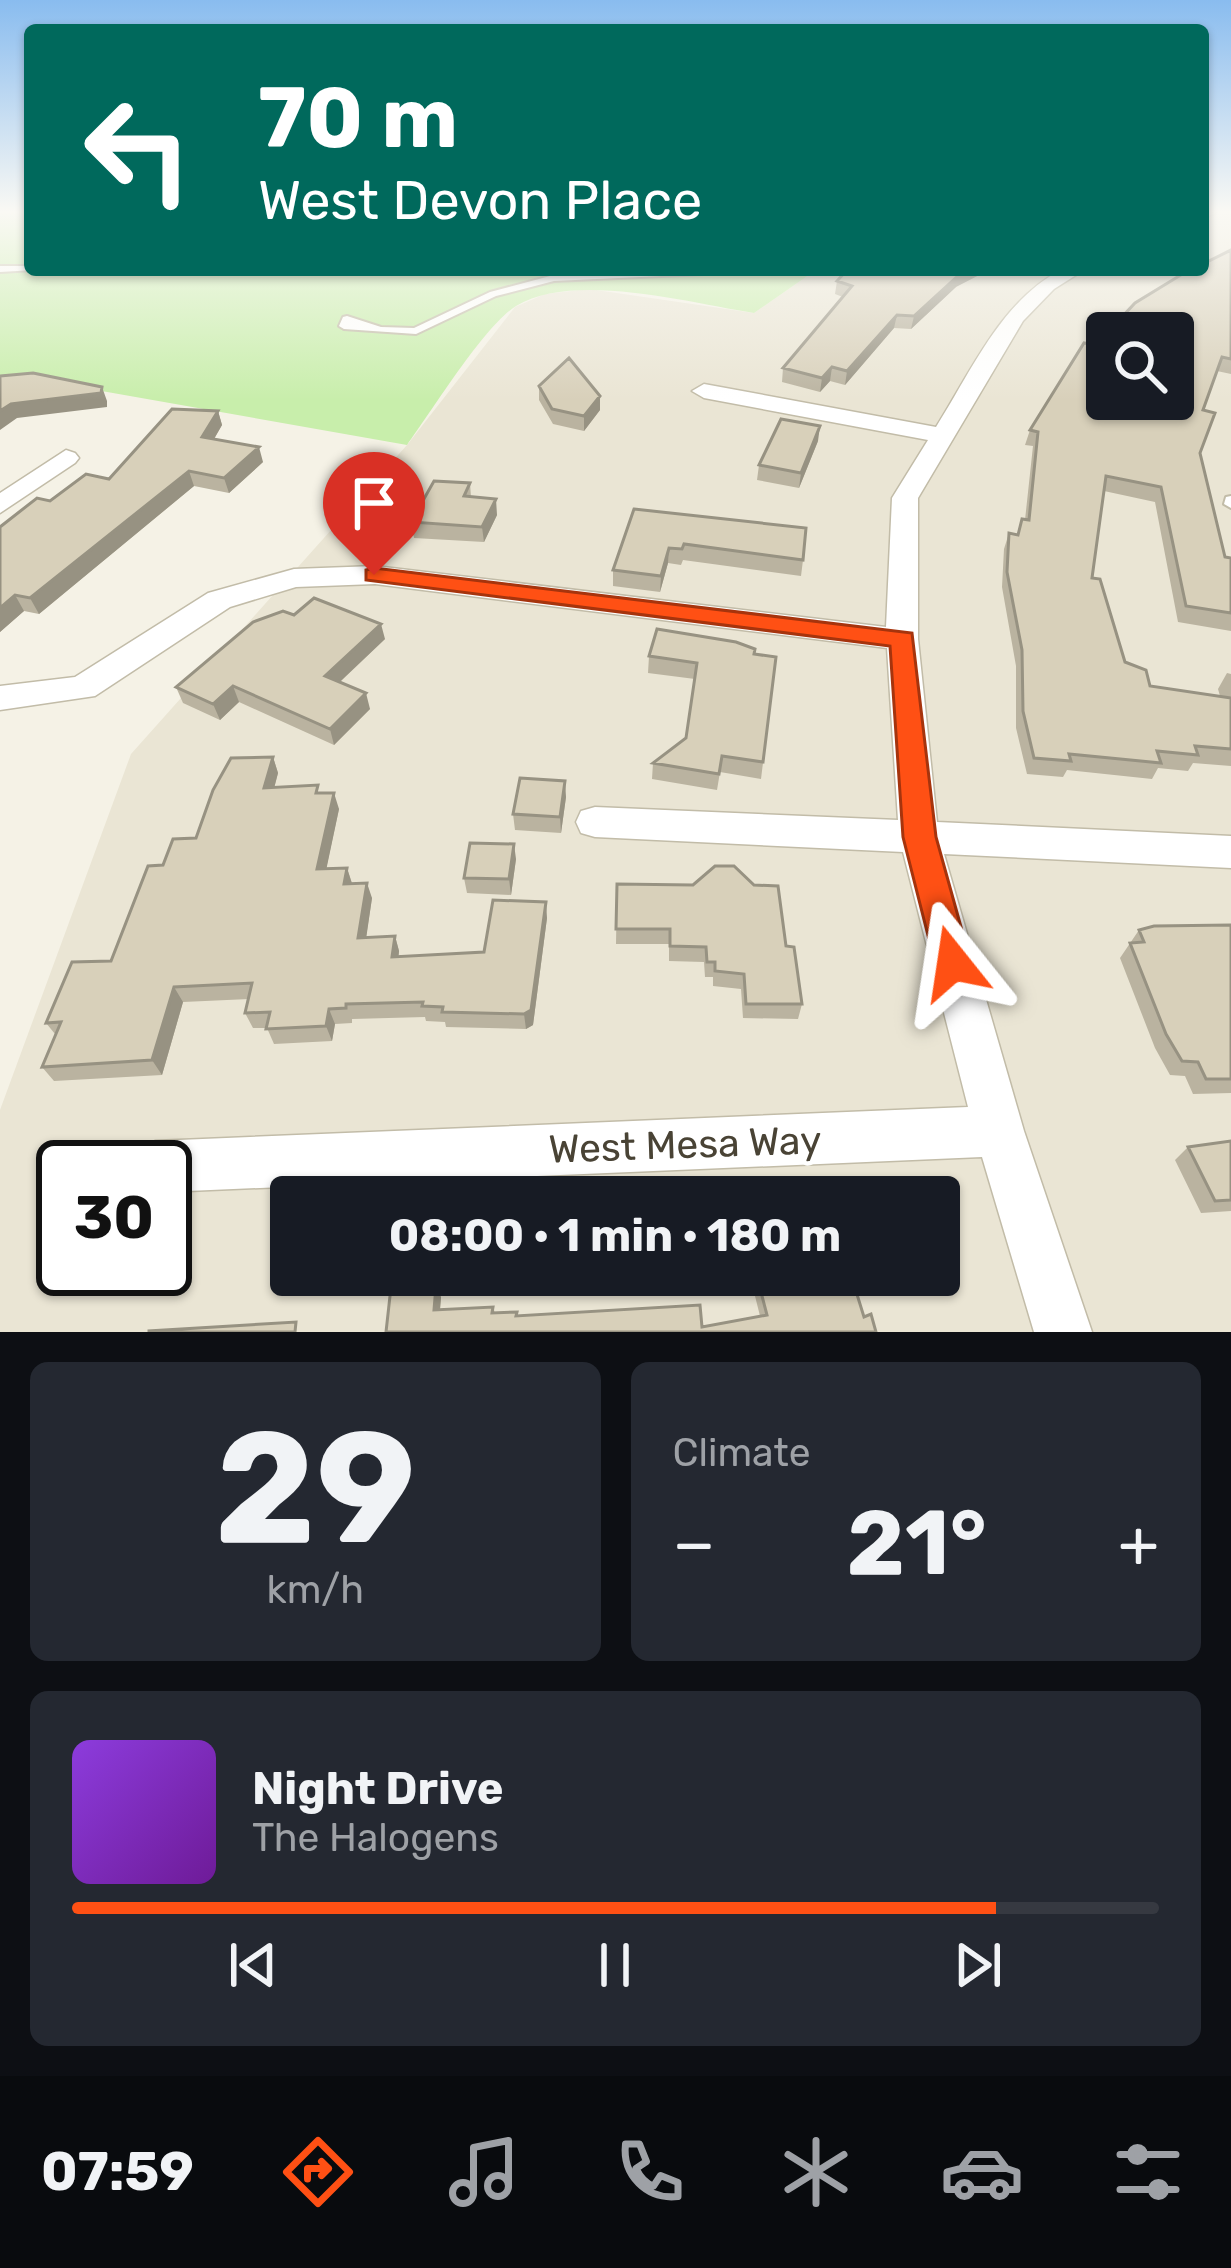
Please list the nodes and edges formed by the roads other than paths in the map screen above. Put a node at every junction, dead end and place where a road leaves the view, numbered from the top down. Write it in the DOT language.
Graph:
graph roads {
  1 [pos="671,276"];
  2 [pos="1064,276"];
  3 [pos="380,330"];
  4 [pos="704,391"];
  5 [pos="943,436"];
  6 [pos="66,458"];
  7 [pos="0,505"];
  8 [pos="902,639"];
  9 [pos="0,698"];
  10 [pos="595,822"];
  11 [pos="920,837"];
  12 [pos="1231,852"];
  13 [pos="999,1131"];
  14 [pos="192,1165"];
  15 [pos="1063,1332"];
  1 -- 3 [label="lane"];
  2 -- 5 [label="street"];
  4 -- 5 [label="street"];
  5 -- 8 [label="street"];
  6 -- 7 [label="street"];
  8 -- 9 [label="street"];
  8 -- 11 [label="street"];
  10 -- 11 [label="street"];
  11 -- 12 [label="street"];
  11 -- 13 [label="street"];
  13 -- 14 [label="street, West Mesa Way"];
  13 -- 15 [label="street"];
}
